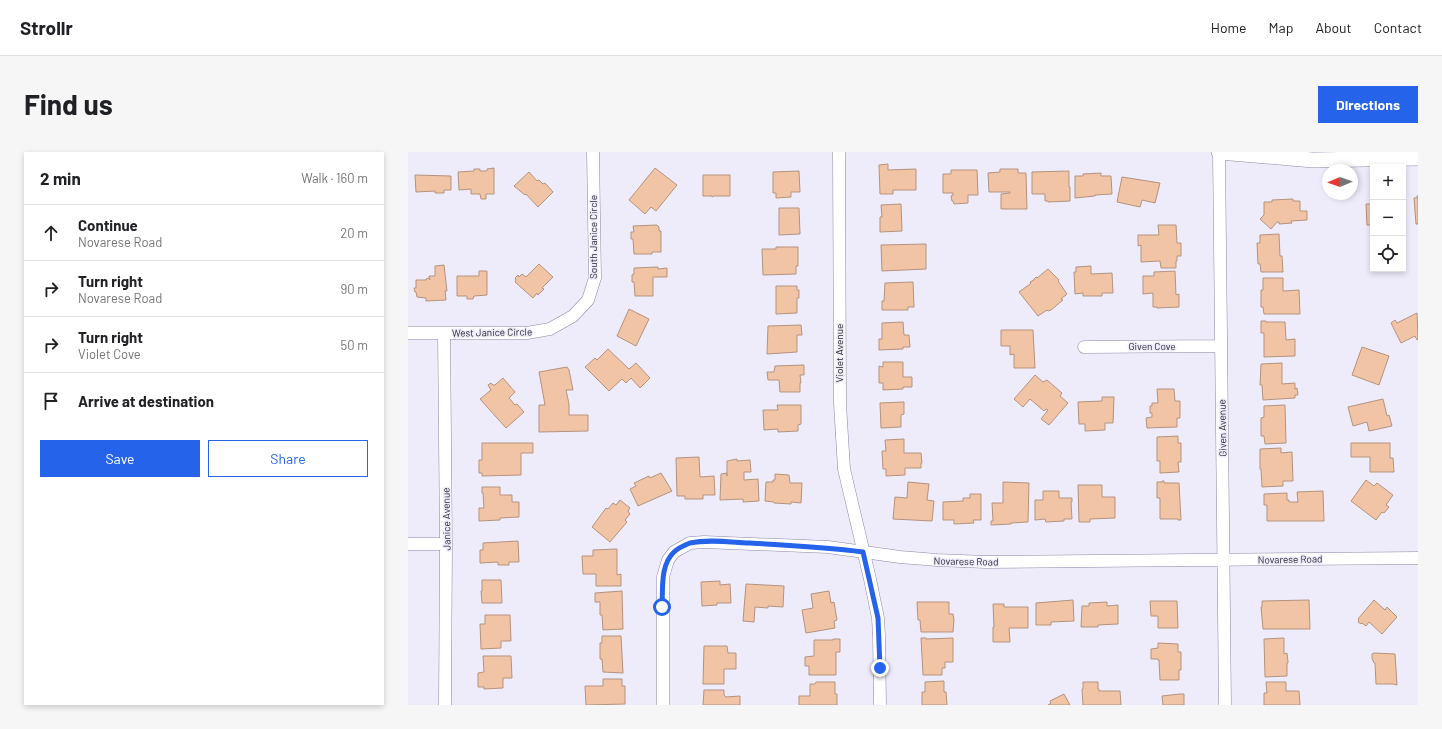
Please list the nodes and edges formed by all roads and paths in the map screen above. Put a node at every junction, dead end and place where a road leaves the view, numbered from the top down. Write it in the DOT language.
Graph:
graph roads {
  1 [pos="593,152"];
  2 [pos="839,152"];
  3 [pos="1219,152"];
  4 [pos="1418,158"];
  5 [pos="573,316"];
  6 [pos="408,333"];
  7 [pos="444,333"];
  8 [pos="1221,346"];
  9 [pos="1084,347"];
  10 [pos="408,544"];
  11 [pos="446,544"];
  12 [pos="863,552"];
  13 [pos="1418,558"];
  14 [pos="1223,560"];
  15 [pos="445,705"];
  16 [pos="663,705"];
  17 [pos="880,705"];
  18 [pos="1225,705"];
  1 -- 5 [label="street, South Janice Circle"];
  2 -- 12 [label="street, Violet Avenue"];
  3 -- 4 [label="street"];
  3 -- 8 [label="street, Given Avenue"];
  5 -- 7 [label="street, West Janice Circle"];
  6 -- 7 [label="street, West Janice Circle"];
  7 -- 11 [label="street, Janice Avenue"];
  8 -- 9 [label="street, Given Cove"];
  8 -- 14 [label="street, Given Avenue"];
  10 -- 11 [label="street"];
  11 -- 15 [label="street, Janice Avenue"];
  12 -- 14 [label="street, Novarese Road"];
  12 -- 16 [label="street, Novarese Road"];
  12 -- 17 [label="street, Violet Avenue"];
  13 -- 14 [label="street, Novarese Road"];
  14 -- 18 [label="street, Given Avenue"];
}
